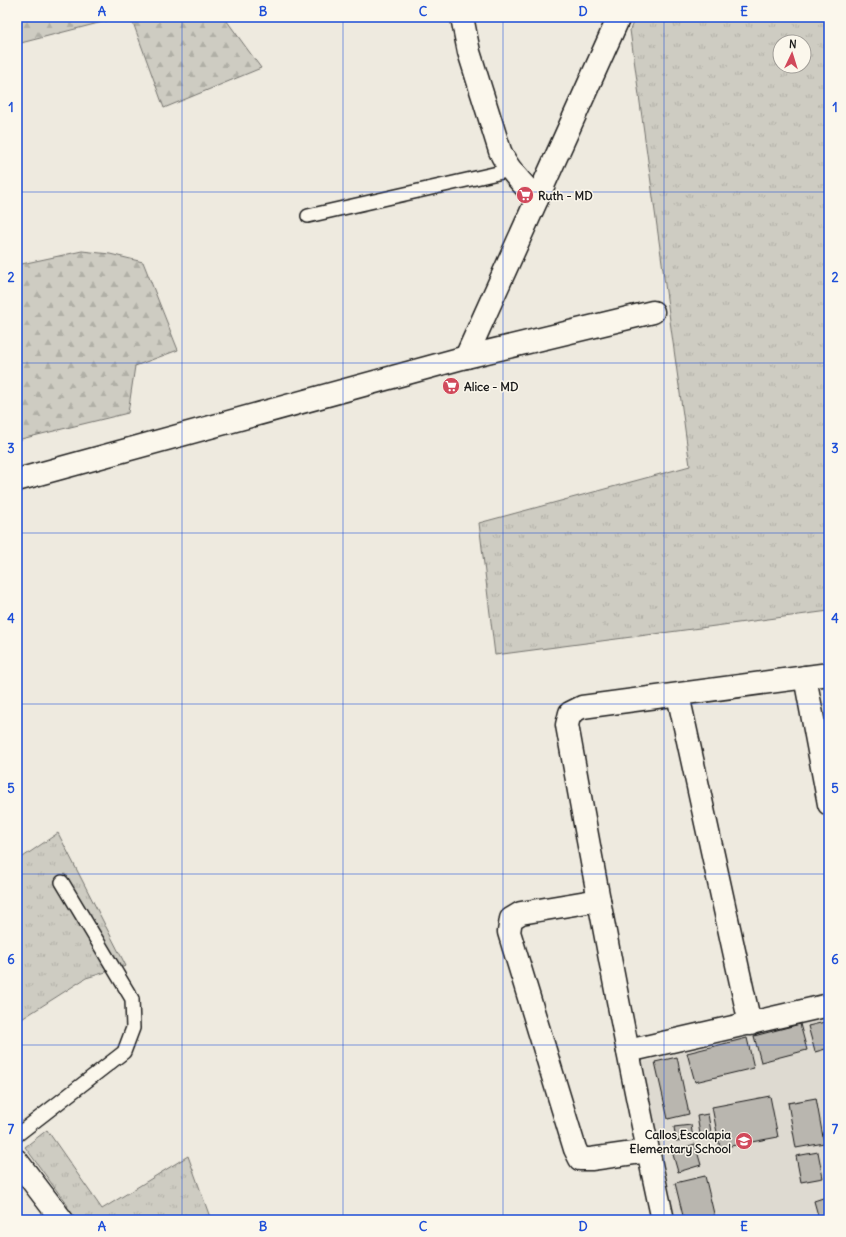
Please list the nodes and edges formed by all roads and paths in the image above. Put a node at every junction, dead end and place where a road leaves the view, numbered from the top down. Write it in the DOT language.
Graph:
graph roads {
  1 [pos="462,17"];
  2 [pos="620,17"];
  3 [pos="511,170"];
  4 [pos="537,199"];
  5 [pos="308,216"];
  6 [pos="653,312"];
  7 [pos="466,357"];
  8 [pos="17,480"];
  9 [pos="829,674"];
  10 [pos="805,677"];
  11 [pos="678,695"];
  12 [pos="829,804"];
  13 [pos="62,882"];
  14 [pos="599,900"];
  15 [pos="829,1005"];
  16 [pos="750,1024"];
  17 [pos="628,1051"];
  18 [pos="17,1135"];
  19 [pos="648,1151"];
  20 [pos="17,1161"];
  21 [pos="62,1220"];
  22 [pos="663,1220"];
  1 -- 3 [label="street"];
  2 -- 4 [label="street"];
  3 -- 4 [label="street"];
  3 -- 5 [label="lane"];
  4 -- 7 [label="street"];
  6 -- 7 [label="street"];
  7 -- 8 [label="street"];
  9 -- 10 [label="street"];
  10 -- 11 [label="street"];
  10 -- 12 [label="street"];
  11 -- 14 [label="street"];
  11 -- 16 [label="street"];
  13 -- 18 [label="lane"];
  14 -- 17 [label="street"];
  14 -- 19 [label="street"];
  15 -- 16 [label="street"];
  16 -- 17 [label="street"];
  17 -- 19 [label="street"];
  19 -- 22 [label="street"];
  20 -- 21 [label="street"];
}
